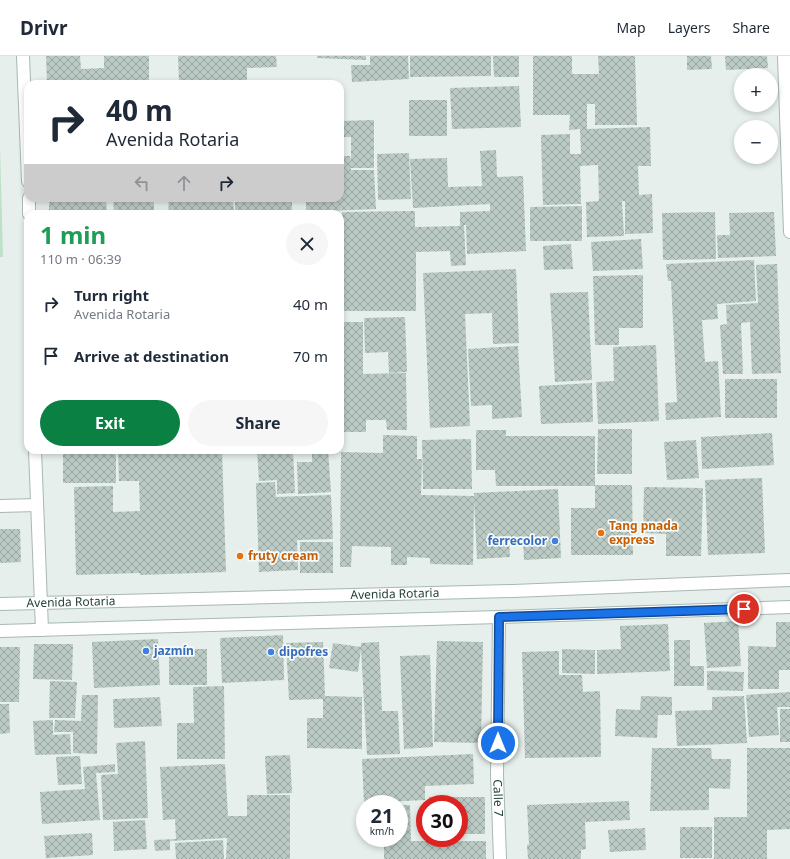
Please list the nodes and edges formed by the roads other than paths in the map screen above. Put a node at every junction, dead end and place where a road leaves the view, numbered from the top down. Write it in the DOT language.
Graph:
graph roads {
  1 [pos="24,56"];
  2 [pos="784,56"];
  3 [pos="25,80"];
  4 [pos="790,224"];
  5 [pos="35,454"];
  6 [pos="38,505"];
  7 [pos="0,506"];
  8 [pos="790,580"];
  9 [pos="0,604"];
  10 [pos="40,604"];
  11 [pos="790,607"];
  12 [pos="499,617"];
  13 [pos="42,630"];
  14 [pos="0,632"];
  15 [pos="500,859"];
  1 -- 3 [label="street"];
  2 -- 4 [label="street"];
  5 -- 6 [label="street"];
  6 -- 7 [label="street"];
  6 -- 10 [label="street"];
  8 -- 10 [label="street, Avenida Rotaria"];
  9 -- 10 [label="street, Avenida Rotaria"];
  10 -- 13 [label="street"];
  11 -- 12 [label="street"];
  12 -- 13 [label="street"];
  12 -- 15 [label="street, Calle 7"];
  13 -- 14 [label="street"];
}
